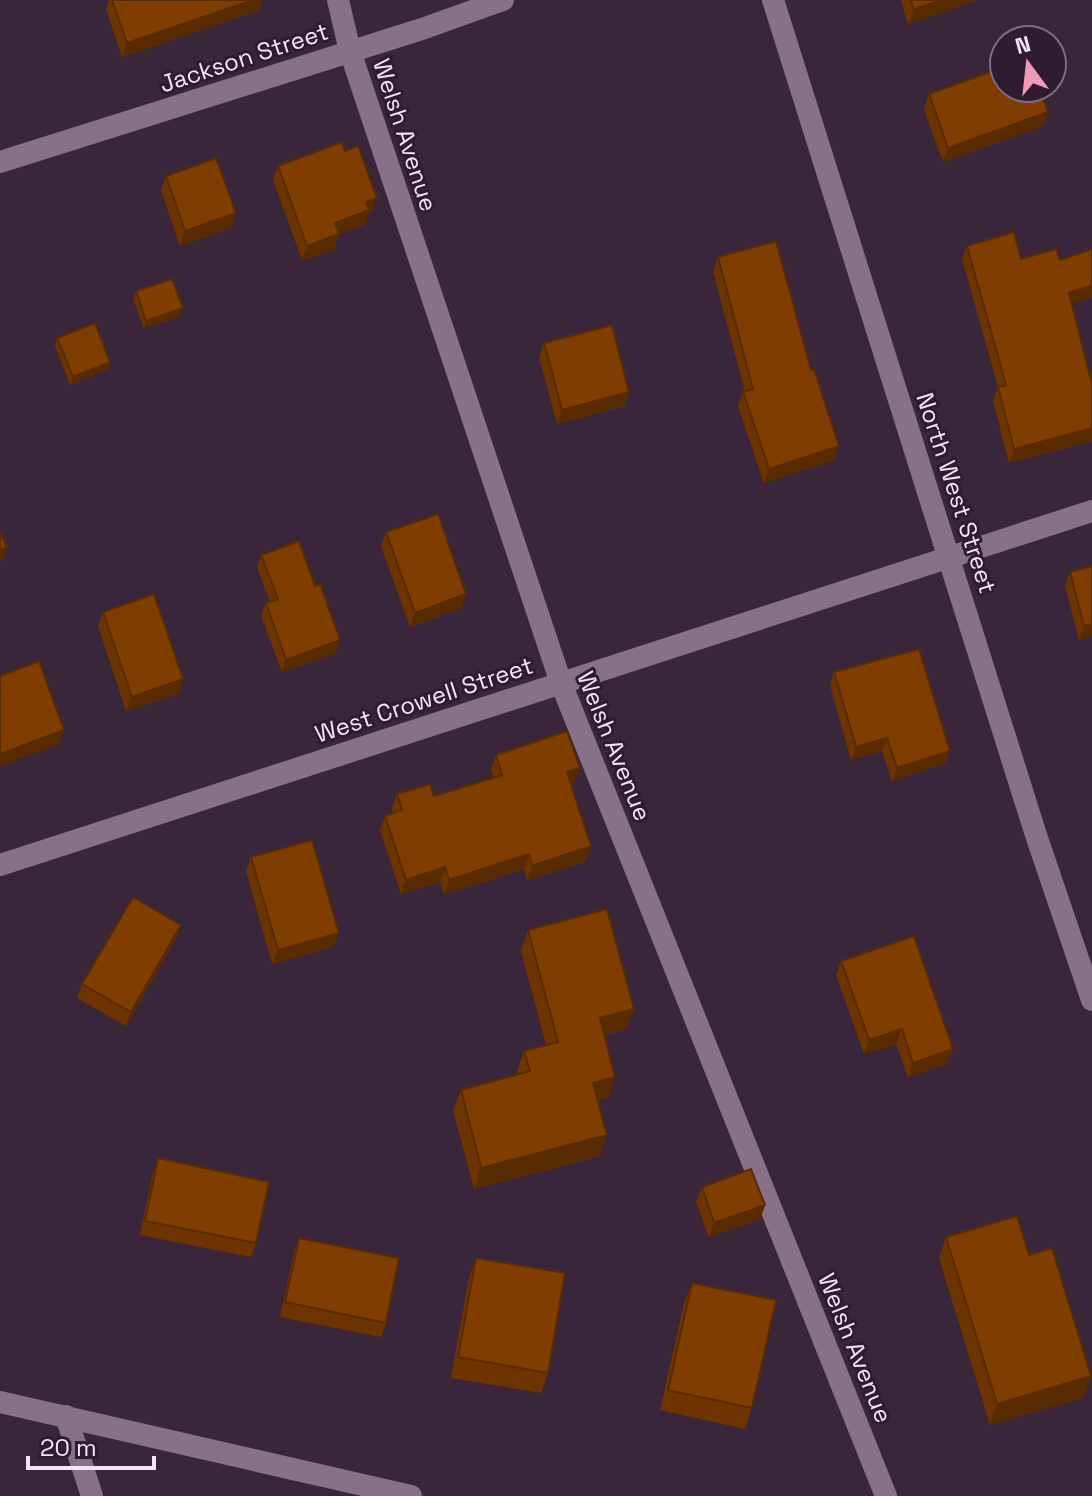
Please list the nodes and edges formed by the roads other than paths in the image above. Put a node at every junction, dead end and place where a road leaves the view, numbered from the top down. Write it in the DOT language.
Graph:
graph roads {
  1 [pos="338,0"];
  2 [pos="503,0"];
  3 [pos="773,0"];
  4 [pos="350,51"];
  5 [pos="0,162"];
  6 [pos="1092,511"];
  7 [pos="949,557"];
  8 [pos="561,683"];
  9 [pos="0,865"];
  10 [pos="1092,1000"];
  11 [pos="0,1402"];
  12 [pos="66,1416"];
  13 [pos="92,1496"];
  14 [pos="411,1496"];
  15 [pos="886,1496"];
  1 -- 4 [label="street, Welsh Avenue"];
  2 -- 4 [label="street, Jackson Street"];
  3 -- 7 [label="street, North West Street"];
  4 -- 5 [label="street, Jackson Street"];
  4 -- 8 [label="street, Welsh Avenue"];
  6 -- 7 [label="street, West Crowell Street"];
  7 -- 8 [label="street, West Crowell Street"];
  7 -- 10 [label="street, North West Street"];
  8 -- 9 [label="street, West Crowell Street"];
  8 -- 15 [label="street, Welsh Avenue"];
  11 -- 12 [label="street"];
  12 -- 13 [label="street"];
  12 -- 14 [label="street"];
}
